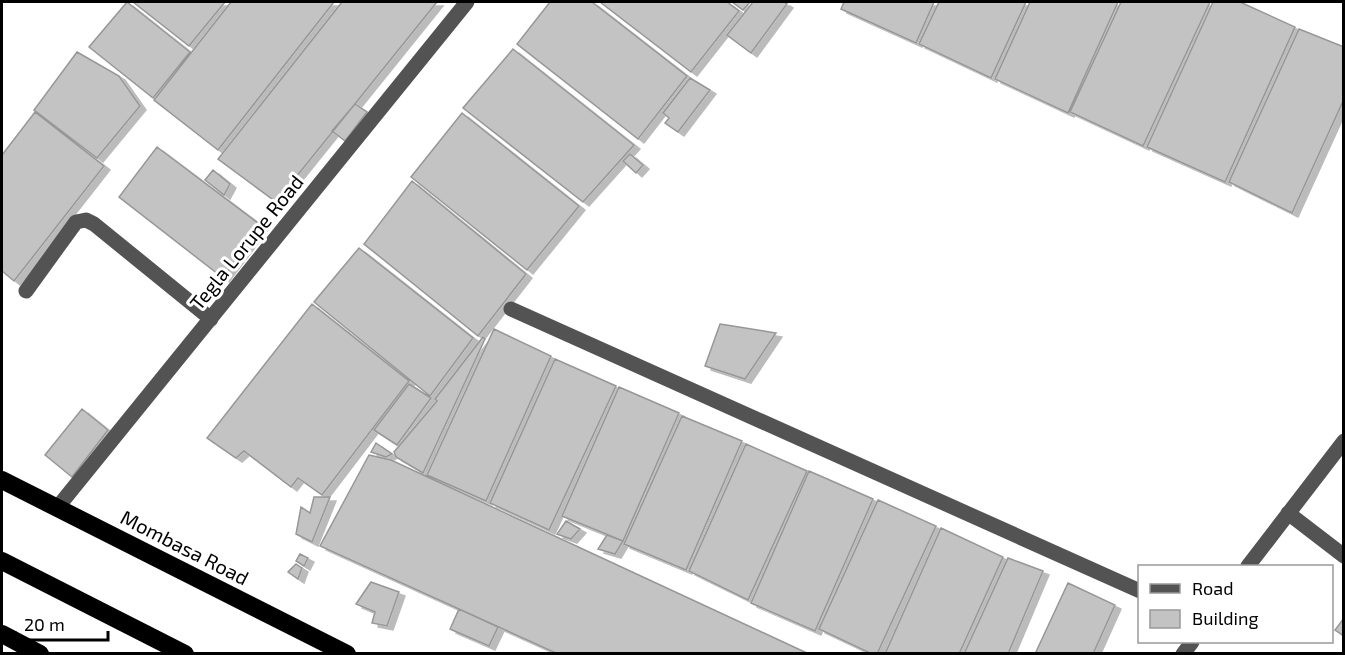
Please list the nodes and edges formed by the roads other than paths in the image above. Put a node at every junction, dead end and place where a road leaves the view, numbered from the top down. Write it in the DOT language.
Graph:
graph roads {
  1 [pos="467,2"];
  2 [pos="26,291"];
  3 [pos="511,309"];
  4 [pos="211,319"];
  5 [pos="1344,441"];
  6 [pos="2,480"];
  7 [pos="57,508"];
  8 [pos="1288,513"];
  9 [pos="1344,556"];
  10 [pos="2,561"];
  11 [pos="1249,565"];
  12 [pos="1138,590"];
  13 [pos="2,634"];
  14 [pos="40,654"];
  15 [pos="185,654"];
  16 [pos="347,654"];
  1 -- 4 [label="street, Tegla Lorupe Road"];
  2 -- 4 [label="street"];
  3 -- 12 [label="street"];
  4 -- 7 [label="street, Tegla Lorupe Road"];
  5 -- 8 [label="street"];
  6 -- 7 [label="highway, Mombasa Road"];
  7 -- 16 [label="highway, Mombasa Road"];
  8 -- 9 [label="street"];
  8 -- 11 [label="street"];
  10 -- 15 [label="highway"];
  13 -- 14 [label="highway"];
}
